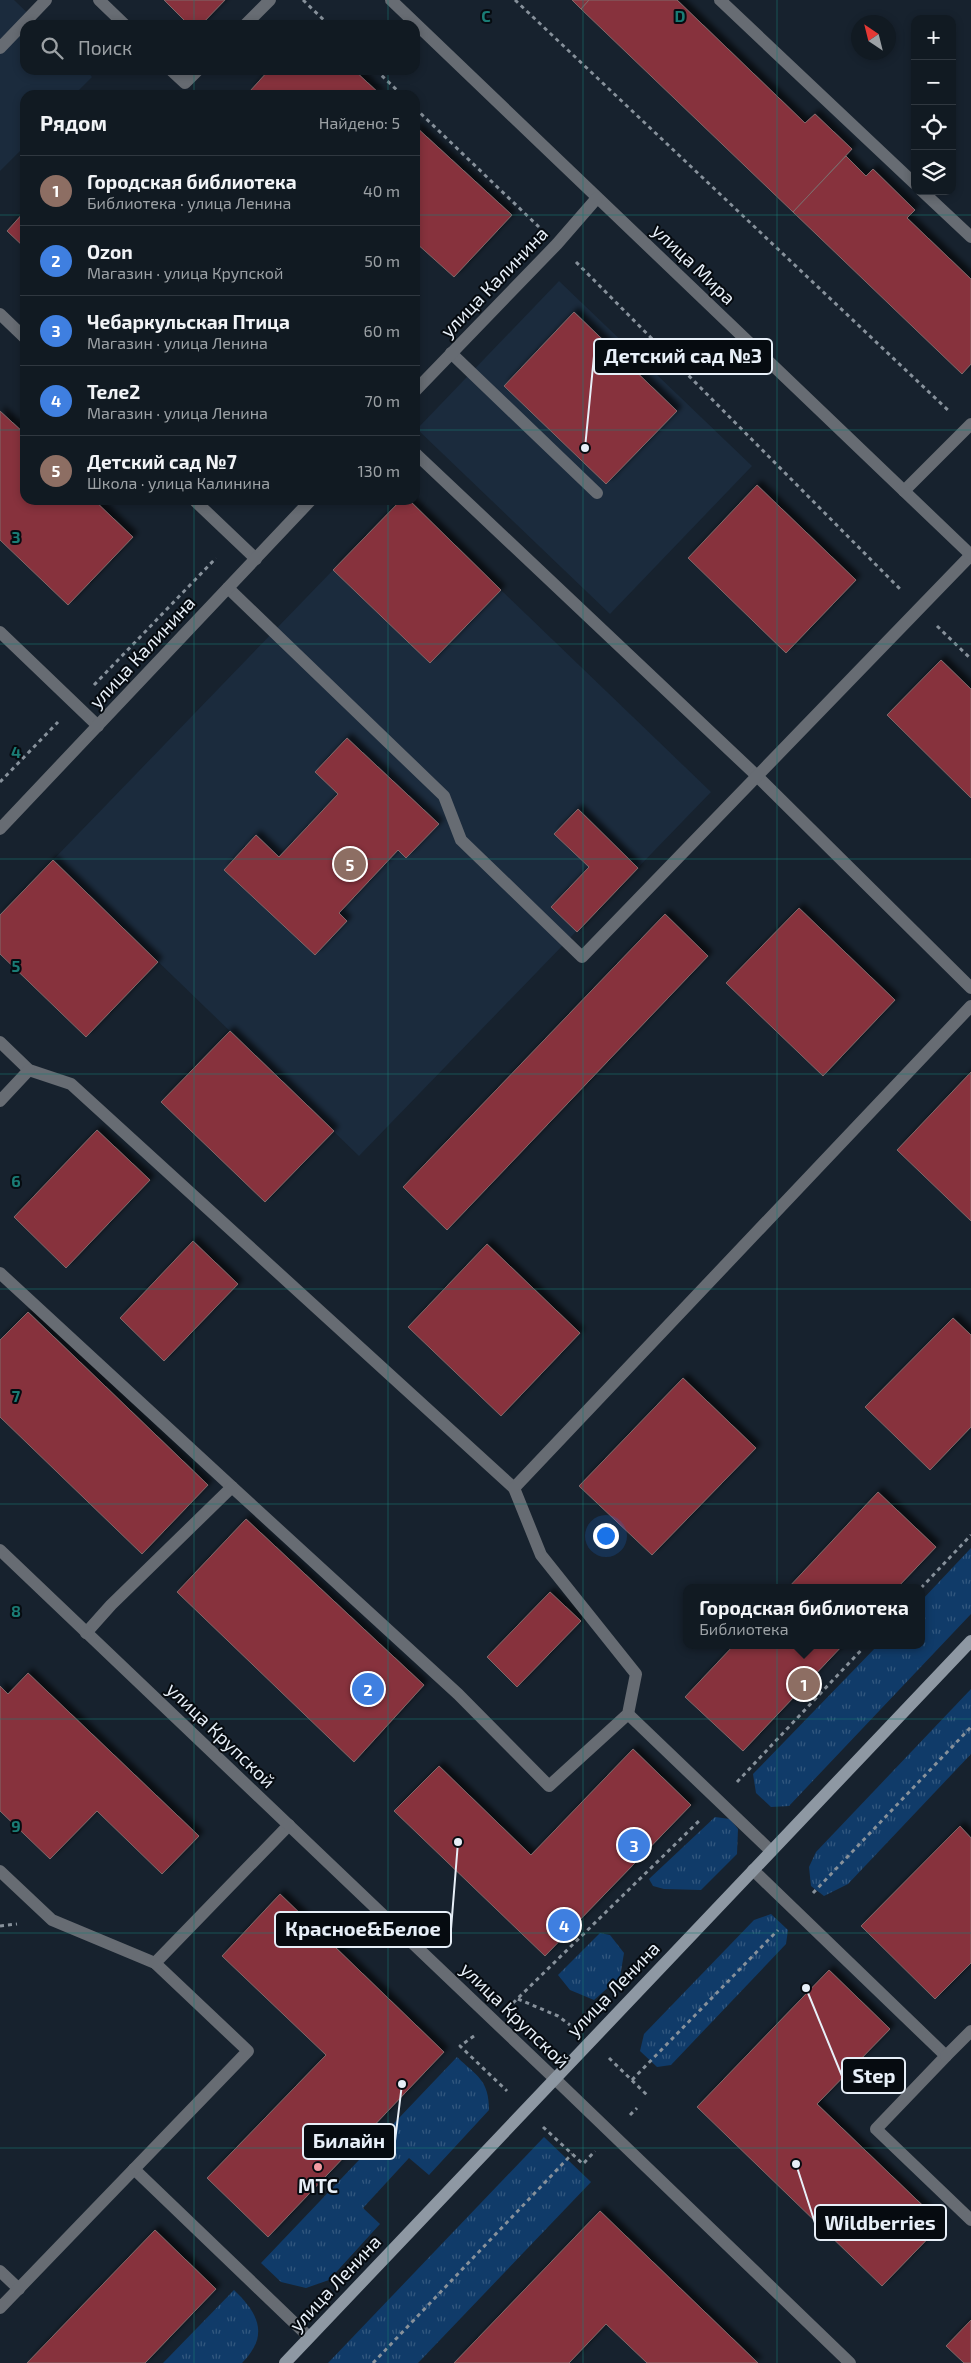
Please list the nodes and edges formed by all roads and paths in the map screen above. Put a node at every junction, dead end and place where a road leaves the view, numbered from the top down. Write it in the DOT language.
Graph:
graph roads {
  1 [pos="46,0"];
  2 [pos="99,0"];
  3 [pos="270,0"];
  4 [pos="303,0"];
  5 [pos="391,0"];
  6 [pos="515,0"];
  7 [pos="720,0"];
  8 [pos="27,20"];
  9 [pos="120,20"];
  10 [pos="250,20"];
  11 [pos="324,20"];
  12 [pos="412,20"];
  13 [pos="20,27"];
  14 [pos="420,28"];
  15 [pos="0,48"];
  16 [pos="176,75"];
  17 [pos="193,75"];
  18 [pos="381,75"];
  19 [pos="397,90"];
  20 [pos="420,113"];
  21 [pos="911,180"];
  22 [pos="926,195"];
  23 [pos="598,198"];
  24 [pos="971,237"];
  25 [pos="557,244"];
  26 [pos="0,314"];
  27 [pos="20,333"];
  28 [pos="451,353"];
  29 [pos="420,386"];
  30 [pos="969,426"];
  31 [pos="420,458"];
  32 [pos="904,491"];
  33 [pos="596,493"];
  34 [pos="199,505"];
  35 [pos="306,505"];
  36 [pos="235,539"];
  37 [pos="971,555"];
  38 [pos="256,559"];
  39 [pos="228,588"];
  40 [pos="919,608"];
  41 [pos="0,632"];
  42 [pos="971,659"];
  43 [pos="75,704"];
  44 [pos="98,726"];
  45 [pos="757,776"];
  46 [pos="0,782"];
  47 [pos="0,829"];
  48 [pos="971,988"];
  49 [pos="971,1006"];
  50 [pos="0,1042"];
  51 [pos="29,1070"];
  52 [pos="0,1101"];
  53 [pos="0,1274"];
  54 [pos="232,1487"];
  55 [pos="514,1488"];
  56 [pos="971,1535"];
  57 [pos="0,1550"];
  58 [pos="925,1584"];
  59 [pos="86,1633"];
  60 [pos="971,1642"];
  61 [pos="862,1649"];
  62 [pos="628,1714"];
  63 [pos="719,1801"];
  64 [pos="289,1825"];
  65 [pos="771,1851"];
  66 [pos="753,1870"];
  67 [pos="0,1871"];
  68 [pos="155,1963"];
  69 [pos="517,1999"];
  70 [pos="971,2031"];
  71 [pos="946,2056"];
  72 [pos="554,2078"];
  73 [pos="572,2154"];
  74 [pos="134,2169"];
  75 [pos="971,2220"];
  76 [pos="0,2271"];
  77 [pos="19,2289"];
  78 [pos="0,2308"];
  79 [pos="309,2337"];
  80 [pos="284,2363"];
  81 [pos="373,2363"];
  82 [pos="850,2363"];
  1 -- 8 [label="street"];
  2 -- 9 [label="street"];
  3 -- 10 [label="street"];
  4 -- 11 [label="path"];
  5 -- 12 [label="street, улица Мира"];
  6 -- 30 [label="path"];
  7 -- 21 [label="street"];
  13 -- 15 [label="street"];
  14 -- 23 [label="street, улица Мира"];
  16 -- 17 [label="street"];
  18 -- 19 [label="path"];
  20 -- 25 [label="path"];
  22 -- 24 [label="street"];
  23 -- 25 [label="street, улица Калинина"];
  23 -- 32 [label="street, улица Мира"];
  25 -- 28 [label="street, улица Калинина"];
  25 -- 40 [label="path"];
  26 -- 27 [label="street"];
  28 -- 29 [label="street, улица Калинина"];
  28 -- 33 [label="street"];
  30 -- 32 [label="street"];
  31 -- 45 [label="street"];
  32 -- 37 [label="street, улица Мира"];
  34 -- 36 [label="street"];
  35 -- 38 [label="street, улица Калинина"];
  36 -- 38 [label="street"];
  36 -- 43 [label="path"];
  37 -- 40 [label="street"];
  38 -- 39 [label="street, улица Калинина"];
  39 -- 44 [label="street, улица Калинина"];
  39 -- 45 [label="street"];
  40 -- 42 [label="path"];
  40 -- 45 [label="street"];
  41 -- 43 [label="street"];
  43 -- 44 [label="street"];
  43 -- 46 [label="path"];
  44 -- 47 [label="street, улица Калинина"];
  45 -- 48 [label="street"];
  49 -- 55 [label="street"];
  50 -- 51 [label="street"];
  51 -- 52 [label="street"];
  51 -- 55 [label="street"];
  53 -- 54 [label="street"];
  54 -- 59 [label="street"];
  54 -- 62 [label="street"];
  55 -- 62 [label="street"];
  56 -- 58 [label="path"];
  57 -- 59 [label="street, улица Крупской"];
  59 -- 64 [label="street, улица Крупской"];
  60 -- 65 [label="street, улица Ленина"];
  61 -- 63 [label="path"];
  62 -- 63 [label="street"];
  63 -- 65 [label="street"];
  63 -- 69 [label="path"];
  64 -- 68 [label="street"];
  64 -- 72 [label="street, улица Крупской"];
  65 -- 66 [label="street, улица Ленина"];
  66 -- 71 [label="street"];
  66 -- 72 [label="street, улица Ленина"];
  67 -- 68 [label="street"];
  68 -- 74 [label="street"];
  70 -- 71 [label="street"];
  71 -- 75 [label="street"];
  72 -- 79 [label="street, улица Ленина"];
  72 -- 82 [label="street, улица Крупской"];
  73 -- 81 [label="path"];
  74 -- 77 [label="street"];
  74 -- 79 [label="street"];
  76 -- 77 [label="street"];
  77 -- 78 [label="street"];
  79 -- 80 [label="street, улица Ленина"];
}
